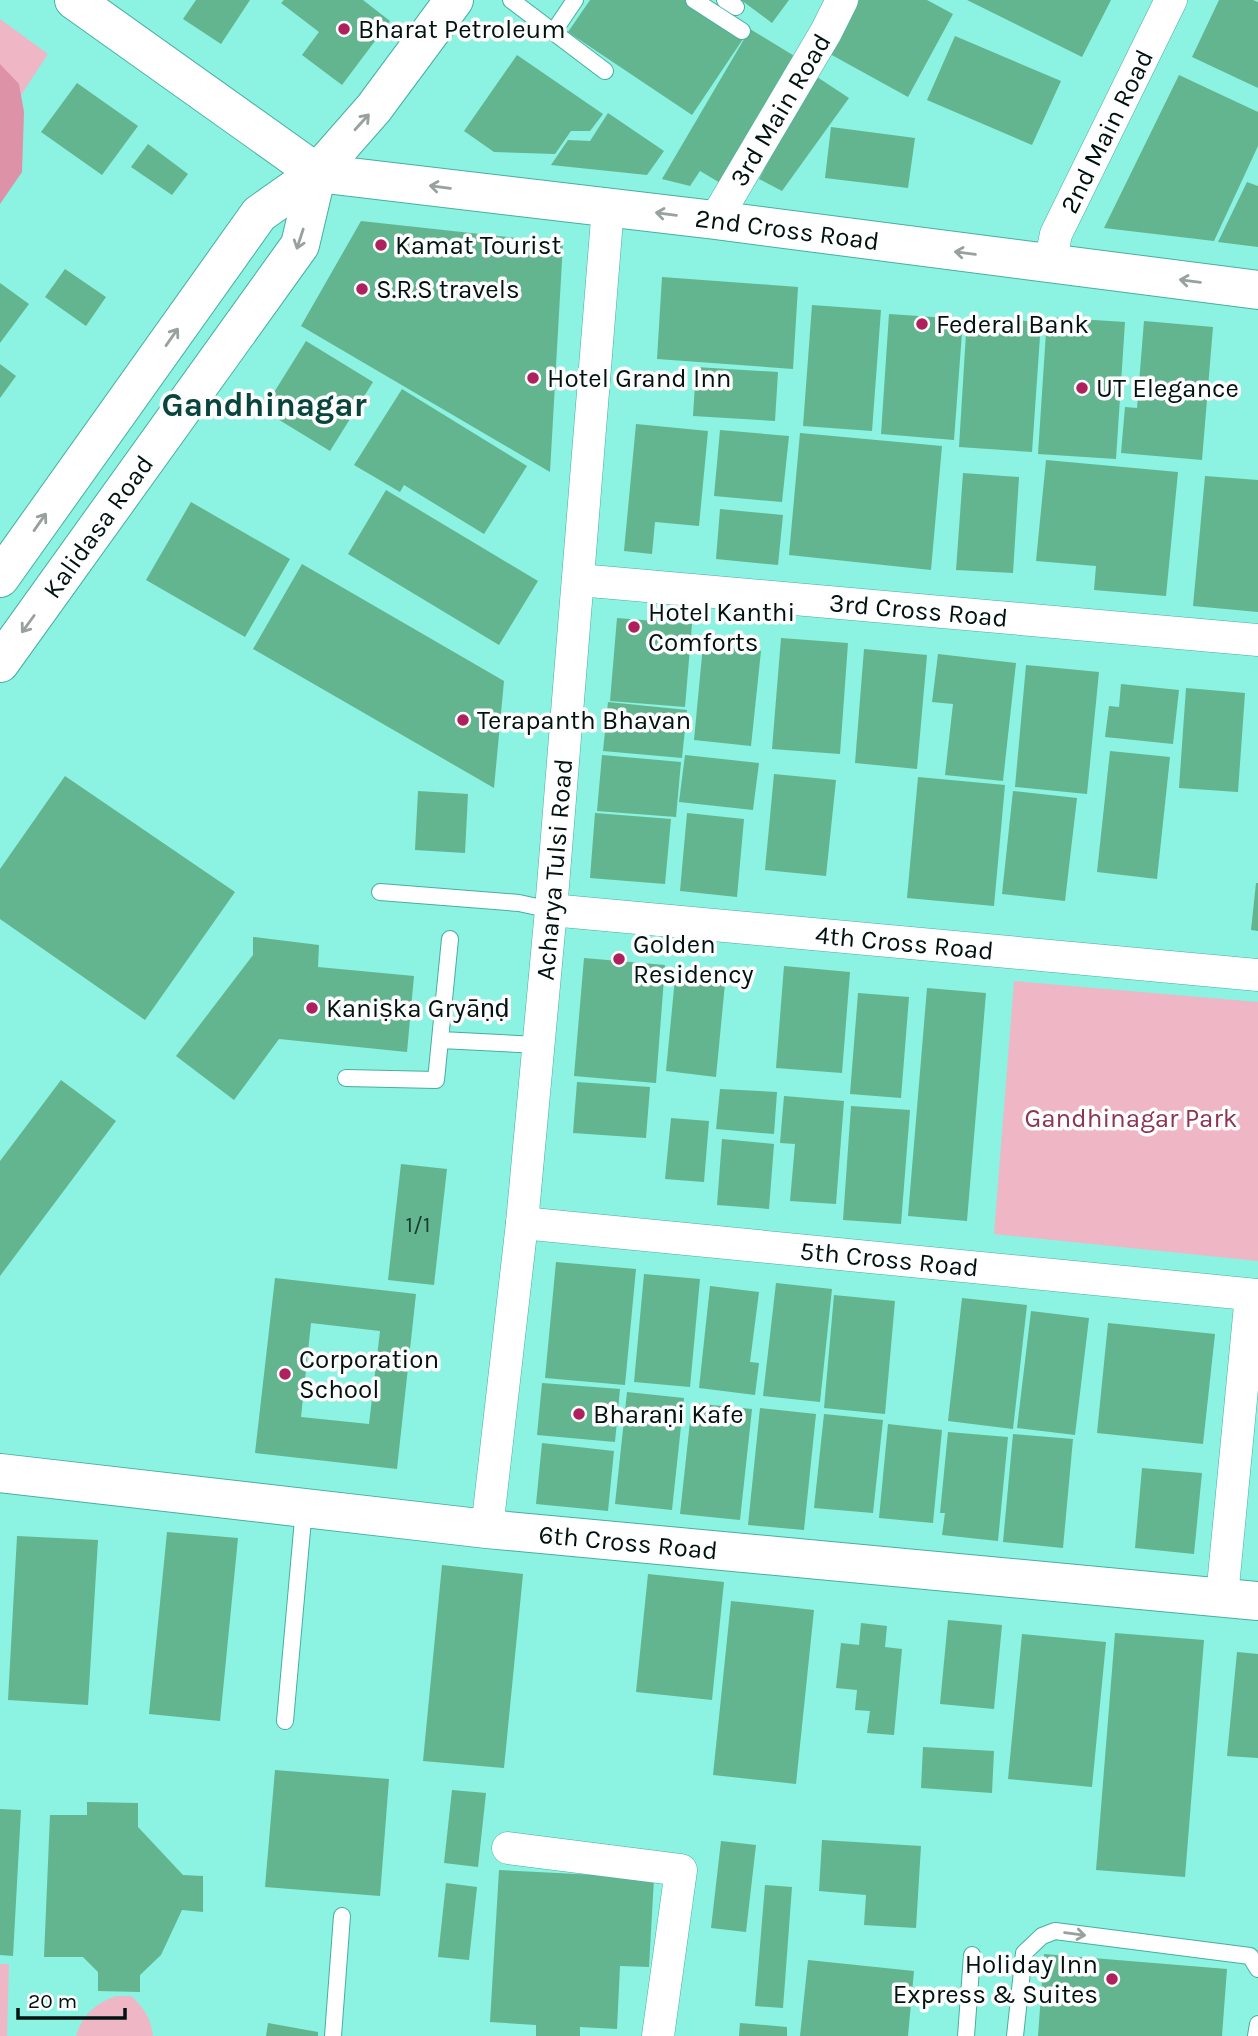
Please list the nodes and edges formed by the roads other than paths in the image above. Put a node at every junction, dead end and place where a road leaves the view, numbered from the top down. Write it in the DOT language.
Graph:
graph roads {
  1 [pos="74,0"];
  2 [pos="454,0"];
  3 [pos="511,0"];
  4 [pos="575,0"];
  5 [pos="694,0"];
  6 [pos="842,0"];
  7 [pos="1171,0"];
  8 [pos="554,31"];
  9 [pos="742,31"];
  10 [pos="605,71"];
  11 [pos="317,173"];
  12 [pos="608,207"];
  13 [pos="715,220"];
  14 [pos="1050,264"];
  15 [pos="1258,290"];
  16 [pos="0,578"];
  17 [pos="579,580"];
  18 [pos="1258,640"];
  19 [pos="2,656"];
  20 [pos="380,892"];
  21 [pos="551,910"];
  22 [pos="450,939"];
  23 [pos="1258,975"];
  24 [pos="441,1040"];
  25 [pos="538,1045"];
  26 [pos="346,1078"];
  27 [pos="522,1223"];
  28 [pos="1255,1295"];
  29 [pos="0,1473"];
  30 [pos="303,1507"];
  31 [pos="487,1529"];
  32 [pos="1240,1599"];
  33 [pos="285,1721"];
  34 [pos="508,1849"];
  35 [pos="342,1916"];
  36 [pos="972,1955"];
  37 [pos="1258,1969"];
  38 [pos="1258,2024"];
  39 [pos="333,2036"];
  40 [pos="658,2036"];
  41 [pos="966,2036"];
  42 [pos="1016,2036"];
  43 [pos="1256,2036"];
  1 -- 11 [label="street"];
  11 -- 2 [label="street, Kalidasa Road, one-way"];
  3 -- 8 [label="lane"];
  4 -- 8 [label="lane"];
  5 -- 9 [label="lane"];
  6 -- 13 [label="street, 3rd Main Road"];
  7 -- 14 [label="street, 2nd Main Road"];
  8 -- 10 [label="lane"];
  12 -- 11 [label="street, 2nd Cross Road, one-way"];
  16 -- 11 [label="street, Kalidasa Road, one-way"];
  11 -- 19 [label="street, Kalidasa Road, one-way"];
  13 -- 12 [label="street, 2nd Cross Road, one-way"];
  12 -- 17 [label="street, Acharya Tulsi Road"];
  14 -- 13 [label="street, 2nd Cross Road, one-way"];
  15 -- 14 [label="street, 2nd Cross Road, one-way"];
  17 -- 18 [label="street, 3rd Cross Road"];
  17 -- 21 [label="street, Acharya Tulsi Road"];
  20 -- 21 [label="lane"];
  21 -- 23 [label="street, 4th Cross Road"];
  21 -- 25 [label="street, Acharya Tulsi Road"];
  22 -- 24 [label="lane"];
  24 -- 25 [label="lane"];
  24 -- 26 [label="lane"];
  25 -- 27 [label="street, Acharya Tulsi Road"];
  27 -- 28 [label="street, 5th Cross Road"];
  27 -- 31 [label="street, Acharya Tulsi Road"];
  28 -- 32 [label="street"];
  29 -- 30 [label="street, 6th Cross Road"];
  30 -- 31 [label="street, 6th Cross Road"];
  30 -- 33 [label="lane"];
  31 -- 32 [label="street, 6th Cross Road"];
  34 -- 40 [label="street"];
  35 -- 39 [label="lane"];
  36 -- 41 [label="lane"];
  42 -- 37 [label="lane, one-way"];
  38 -- 43 [label="lane"];
}
